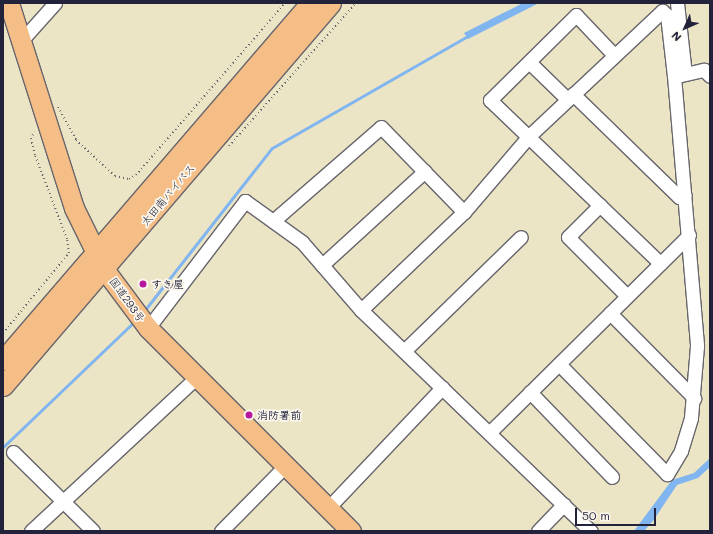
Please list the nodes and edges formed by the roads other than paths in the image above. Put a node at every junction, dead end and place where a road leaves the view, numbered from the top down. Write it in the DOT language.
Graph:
graph roads {
  1 [pos="8,3"];
  2 [pos="55,3"];
  3 [pos="310,3"];
  4 [pos="331,3"];
  5 [pos="677,3"];
  6 [pos="20,41"];
  7 [pos="614,54"];
  8 [pos="529,62"];
  9 [pos="680,75"];
  10 [pos="710,76"];
  11 [pos="570,96"];
  12 [pos="529,136"];
  13 [pos="424,171"];
  14 [pos="685,195"];
  15 [pos="600,204"];
  16 [pos="464,212"];
  17 [pos="273,221"];
  18 [pos="689,235"];
  19 [pos="521,237"];
  20 [pos="100,261"];
  21 [pos="660,263"];
  22 [pos="322,265"];
  23 [pos="627,296"];
  24 [pos="361,310"];
  25 [pos="610,313"];
  26 [pos="148,328"];
  27 [pos="404,351"];
  28 [pos="3,360"];
  29 [pos="559,364"];
  30 [pos="197,376"];
  31 [pos="3,386"];
  32 [pos="442,388"];
  33 [pos="530,392"];
  34 [pos="694,398"];
  35 [pos="490,432"];
  36 [pos="13,452"];
  37 [pos="286,464"];
  38 [pos="612,477"];
  39 [pos="63,502"];
  40 [pos="564,504"];
  41 [pos="328,508"];
  42 [pos="31,531"];
  43 [pos="93,531"];
  44 [pos="220,531"];
  45 [pos="351,531"];
  46 [pos="538,531"];
  47 [pos="590,531"];
  1 -- 6 [label="highway, 国道293号"];
  2 -- 6 [label="street"];
  3 -- 20 [label="highway, 太田南バイパス"];
  4 -- 20 [label="highway, 太田南バイパス"];
  5 -- 9 [label="street"];
  6 -- 20 [label="highway, 国道293号"];
  7 -- 8 [label="street"];
  7 -- 9 [label="street"];
  7 -- 11 [label="street"];
  8 -- 11 [label="street"];
  8 -- 12 [label="street"];
  9 -- 10 [label="street"];
  9 -- 14 [label="street"];
  11 -- 12 [label="street"];
  11 -- 14 [label="street"];
  12 -- 15 [label="street"];
  12 -- 16 [label="street"];
  13 -- 16 [label="street"];
  13 -- 17 [label="street"];
  13 -- 22 [label="street"];
  14 -- 18 [label="street"];
  15 -- 21 [label="street"];
  15 -- 23 [label="street"];
  16 -- 24 [label="street"];
  17 -- 22 [label="street"];
  17 -- 26 [label="street"];
  18 -- 21 [label="street"];
  18 -- 34 [label="street"];
  19 -- 27 [label="street"];
  20 -- 26 [label="highway, 国道293号"];
  20 -- 28 [label="highway, 太田南バイパス"];
  20 -- 31 [label="highway, 太田南バイパス"];
  21 -- 23 [label="street"];
  22 -- 24 [label="street"];
  23 -- 25 [label="street"];
  24 -- 27 [label="street"];
  25 -- 29 [label="street"];
  25 -- 34 [label="street"];
  26 -- 30 [label="highway, 国道293号"];
  27 -- 32 [label="street"];
  29 -- 33 [label="street"];
  29 -- 34 [label="street"];
  30 -- 37 [label="highway, 国道293号"];
  30 -- 39 [label="street"];
  32 -- 35 [label="street"];
  32 -- 41 [label="street"];
  33 -- 35 [label="street"];
  33 -- 38 [label="street"];
  35 -- 40 [label="street"];
  36 -- 39 [label="street"];
  37 -- 41 [label="highway, 国道293号"];
  37 -- 44 [label="street"];
  39 -- 42 [label="street"];
  39 -- 43 [label="street"];
  40 -- 46 [label="street"];
  40 -- 47 [label="street"];
  41 -- 45 [label="highway, 国道293号"];
}
